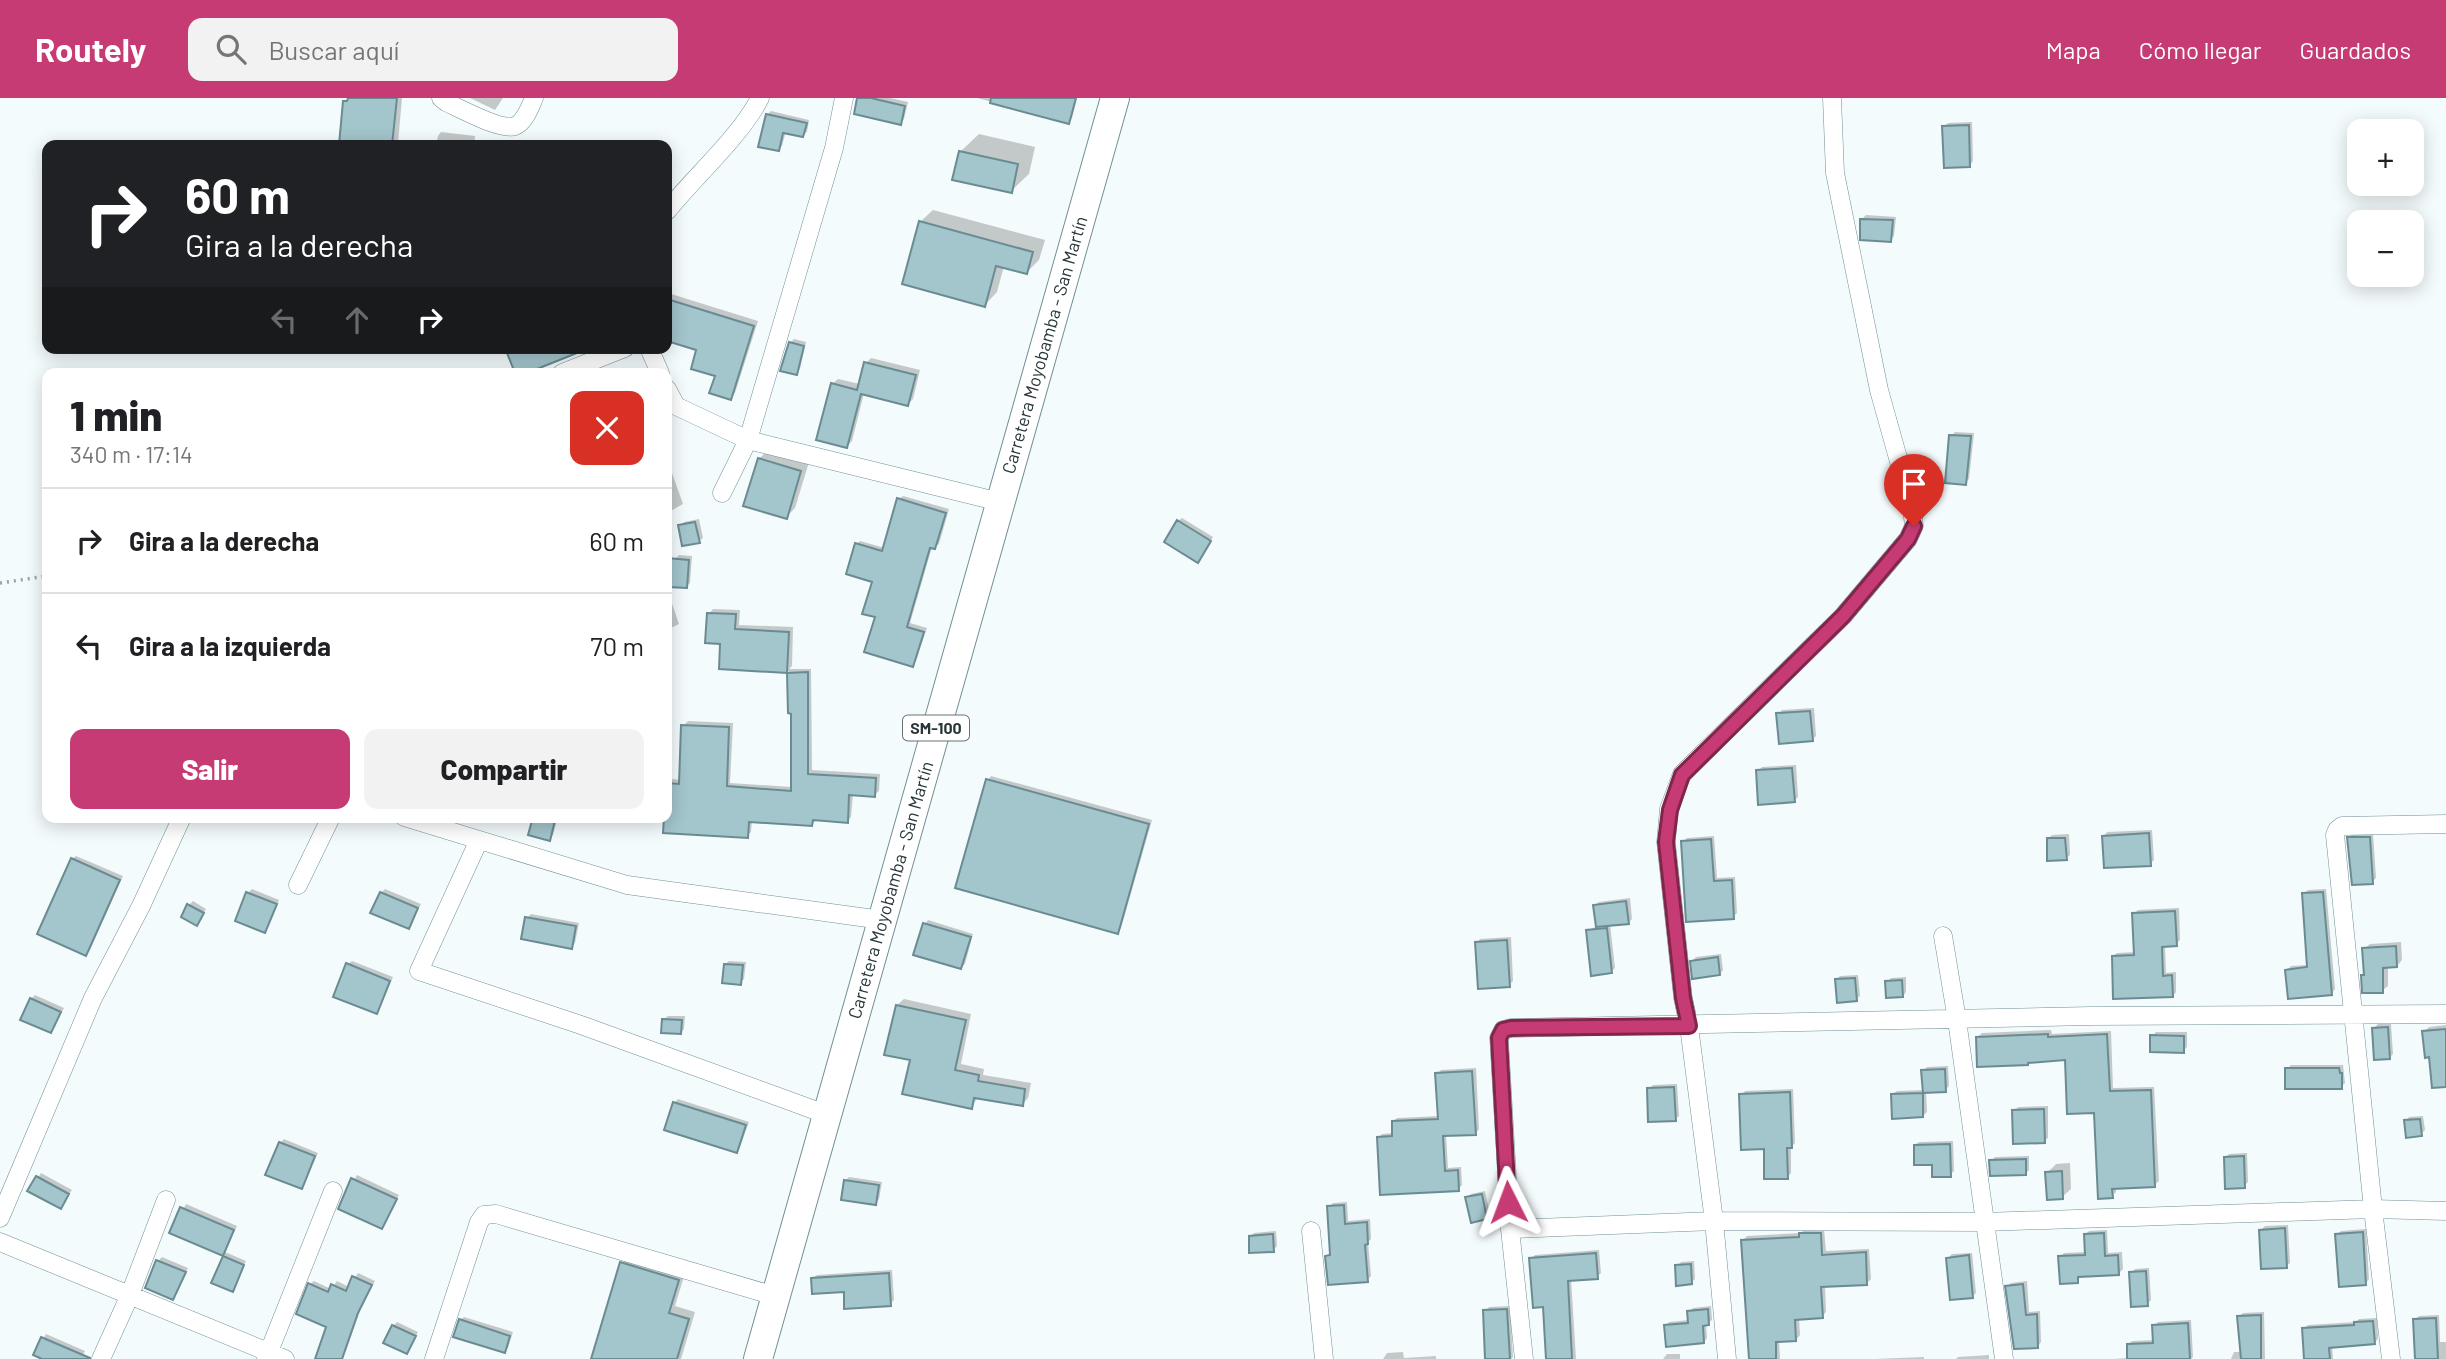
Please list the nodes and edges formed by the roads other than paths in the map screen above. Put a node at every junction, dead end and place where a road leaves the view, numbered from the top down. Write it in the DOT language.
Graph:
graph roads {
  1 [pos="442,98"];
  2 [pos="534,98"];
  3 [pos="760,98"];
  4 [pos="844,98"];
  5 [pos="1115,98"];
  6 [pos="1832,98"];
  7 [pos="672,205"];
  8 [pos="610,354"];
  9 [pos="575,368"];
  10 [pos="672,399"];
  11 [pos="748,440"];
  12 [pos="722,494"];
  13 [pos="1000,502"];
  14 [pos="179,823"];
  15 [pos="328,823"];
  16 [pos="424,823"];
  17 [pos="2446,824"];
  18 [pos="479,840"];
  19 [pos="298,884"];
  20 [pos="882,920"];
  21 [pos="1943,936"];
  22 [pos="2446,1014"];
  23 [pos="2354,1015"];
  24 [pos="1957,1020"];
  25 [pos="1689,1026"];
  26 [pos="828,1115"];
  27 [pos="332,1191"];
  28 [pos="166,1200"];
  29 [pos="2373,1209"];
  30 [pos="2446,1211"];
  31 [pos="0,1218"];
  32 [pos="1714,1221"];
  33 [pos="1984,1222"];
  34 [pos="1510,1229"];
  35 [pos="1311,1231"];
  36 [pos="0,1242"];
  37 [pos="775,1296"];
  38 [pos="129,1297"];
  39 [pos="273,1357"];
  40 [pos="101,1359"];
  41 [pos="433,1359"];
  42 [pos="758,1359"];
  43 [pos="1324,1359"];
  44 [pos="1524,1359"];
  45 [pos="1727,1359"];
  46 [pos="2004,1359"];
  47 [pos="2391,1359"];
  1 -- 2 [label="street"];
  3 -- 7 [label="street"];
  4 -- 11 [label="street"];
  5 -- 13 [label="main road, Carretera Moyobamba - San Martín / SM-100"];
  6 -- 25 [label="street"];
  8 -- 9 [label="street"];
  10 -- 11 [label="street"];
  11 -- 12 [label="street"];
  11 -- 13 [label="street"];
  13 -- 20 [label="main road, Carretera Moyobamba - San Martín / SM-100"];
  14 -- 31 [label="street"];
  15 -- 19 [label="street"];
  16 -- 18 [label="street"];
  17 -- 23 [label="street"];
  18 -- 20 [label="street"];
  18 -- 26 [label="street"];
  20 -- 26 [label="main road, Carretera Moyobamba - San Martín / SM-100"];
  21 -- 24 [label="street"];
  22 -- 23 [label="street"];
  23 -- 24 [label="street"];
  23 -- 29 [label="street"];
  24 -- 25 [label="street"];
  24 -- 33 [label="street"];
  25 -- 32 [label="street"];
  25 -- 34 [label="street"];
  26 -- 37 [label="main road, Carretera Moyobamba - San Martín / SM-100"];
  27 -- 39 [label="street"];
  28 -- 38 [label="street"];
  29 -- 30 [label="street"];
  29 -- 33 [label="street"];
  29 -- 47 [label="street"];
  32 -- 33 [label="street"];
  32 -- 34 [label="street"];
  32 -- 45 [label="street"];
  33 -- 46 [label="street"];
  34 -- 44 [label="street"];
  35 -- 43 [label="street"];
  36 -- 38 [label="street"];
  37 -- 41 [label="street"];
  37 -- 42 [label="main road, Carretera Moyobamba - San Martín / SM-100"];
  38 -- 39 [label="street"];
  38 -- 40 [label="street"];
}
